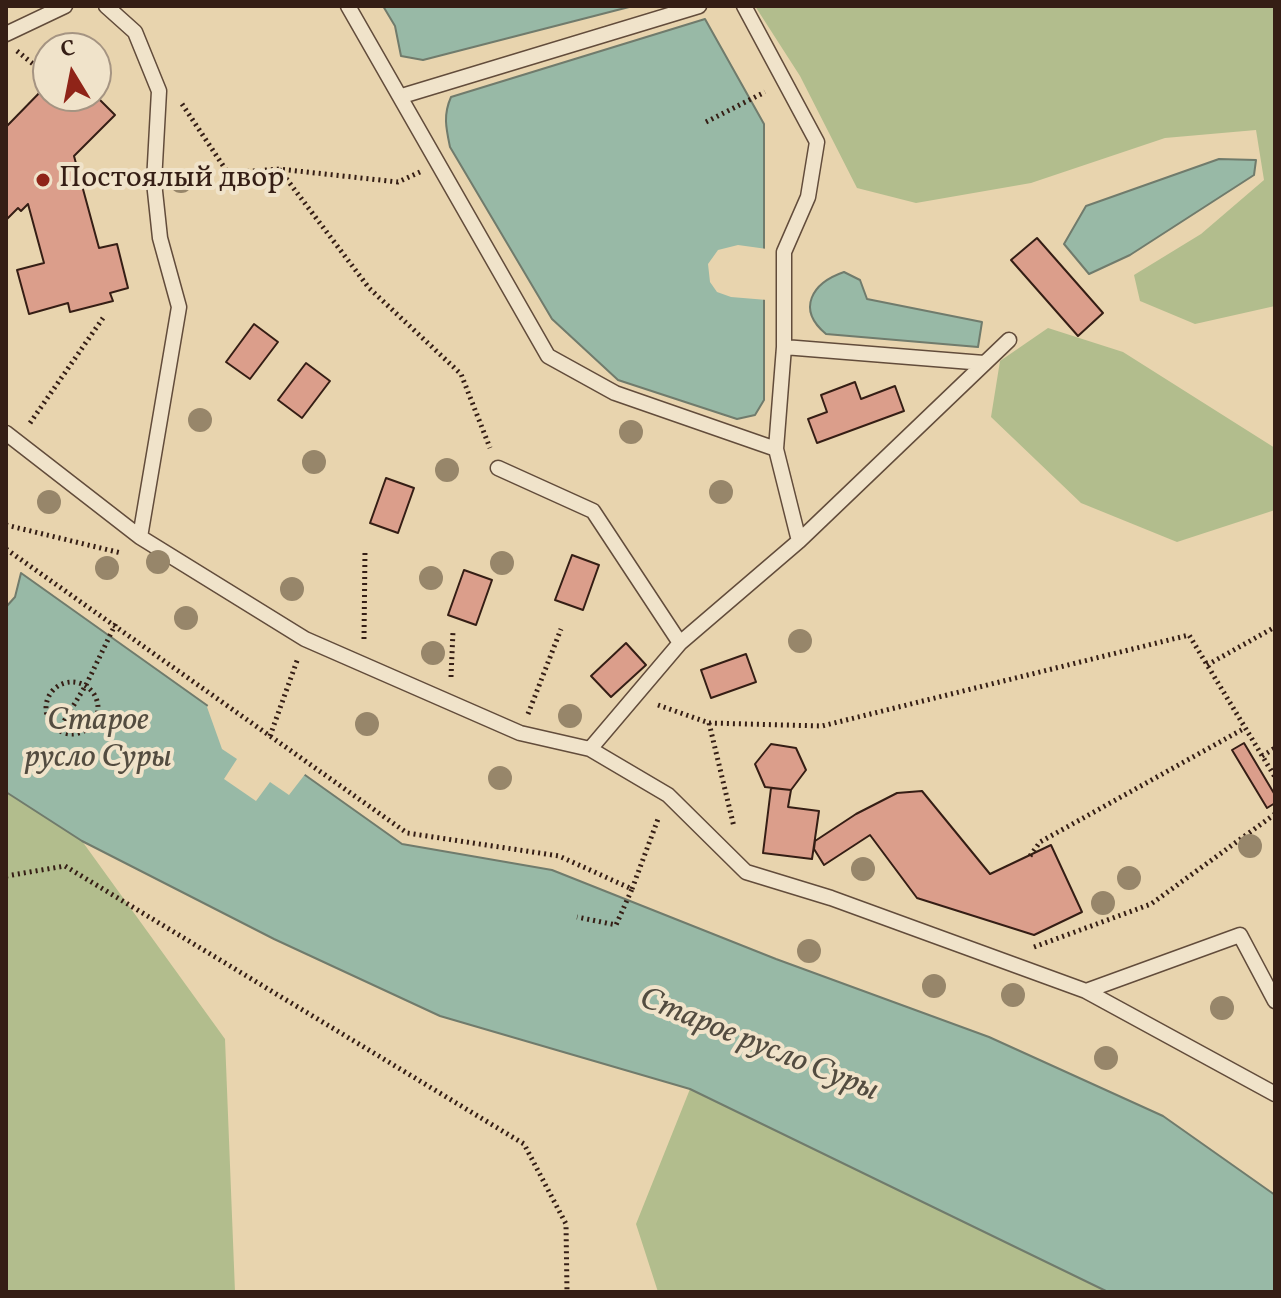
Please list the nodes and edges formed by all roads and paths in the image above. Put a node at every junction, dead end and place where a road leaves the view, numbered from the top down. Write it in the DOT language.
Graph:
graph roads {
  1 [pos="65,6"];
  2 [pos="106,6"];
  3 [pos="348,6"];
  4 [pos="699,6"];
  5 [pos="744,6"];
  6 [pos="6,34"];
  7 [pos="6,43"];
  8 [pos="32,63"];
  9 [pos="787,81"];
  10 [pos="159,91"];
  11 [pos="402,96"];
  12 [pos="706,122"];
  13 [pos="279,169"];
  14 [pos="417,173"];
  15 [pos="103,318"];
  16 [pos="1009,340"];
  17 [pos="784,347"];
  18 [pos="984,363"];
  19 [pos="11,438"];
  20 [pos="776,449"];
  21 [pos="498,468"];
  22 [pos="6,525"];
  23 [pos="140,537"];
  24 [pos="799,541"];
  25 [pos="6,549"];
  26 [pos="365,550"];
  27 [pos="116,623"];
  28 [pos="1275,627"];
  29 [pos="561,629"];
  30 [pos="453,631"];
  31 [pos="305,639"];
  32 [pos="680,643"];
  33 [pos="364,664"];
  34 [pos="1207,665"];
  35 [pos="86,685"];
  36 [pos="633,696"];
  37 [pos="450,702"];
  38 [pos="709,723"];
  39 [pos="1245,728"];
  40 [pos="58,731"];
  41 [pos="520,733"];
  42 [pos="270,736"];
  43 [pos="1275,748"];
  44 [pos="590,749"];
  45 [pos="1262,756"];
  46 [pos="1275,777"];
  47 [pos="668,795"];
  48 [pos="1275,814"];
  49 [pos="1030,856"];
  50 [pos="746,872"];
  51 [pos="6,876"];
  52 [pos="632,889"];
  53 [pos="577,917"];
  54 [pos="999,960"];
  55 [pos="1086,991"];
  56 [pos="1275,1001"];
  57 [pos="1275,1094"];
  58 [pos="567,1292"];
  1 -- 6 [label="lane"];
  2 -- 10 [label="lane"];
  3 -- 11 [label="lane"];
  4 -- 11 [label="lane"];
  5 -- 9 [label="lane"];
  7 -- 8 [label="path"];
  9 -- 12 [label="path"];
  9 -- 17 [label="lane"];
  10 -- 13 [label="path"];
  10 -- 23 [label="lane"];
  11 -- 20 [label="lane"];
  13 -- 14 [label="path"];
  13 -- 21 [label="path"];
  15 -- 19 [label="path"];
  16 -- 18 [label="lane"];
  17 -- 18 [label="lane"];
  17 -- 20 [label="lane"];
  18 -- 24 [label="lane"];
  19 -- 23 [label="lane"];
  20 -- 24 [label="lane"];
  21 -- 32 [label="lane"];
  22 -- 23 [label="path"];
  23 -- 31 [label="lane"];
  24 -- 32 [label="lane"];
  25 -- 27 [label="path"];
  26 -- 33 [label="path"];
  27 -- 35 [label="path"];
  27 -- 42 [label="path"];
  28 -- 34 [label="path"];
  29 -- 41 [label="path"];
  30 -- 37 [label="path"];
  31 -- 33 [label="lane"];
  31 -- 42 [label="path"];
  32 -- 36 [label="lane"];
  33 -- 37 [label="lane"];
  34 -- 38 [label="path"];
  34 -- 39 [label="path"];
  35 -- 40 [label="path"];
  35 -- 40 [label="path"];
  35 -- 40 [label="path"];
  36 -- 38 [label="path"];
  36 -- 44 [label="lane"];
  37 -- 41 [label="lane"];
  38 -- 50 [label="path"];
  39 -- 45 [label="path"];
  39 -- 49 [label="path"];
  41 -- 44 [label="lane"];
  42 -- 52 [label="path"];
  43 -- 45 [label="path"];
  44 -- 47 [label="lane"];
  45 -- 46 [label="path"];
  47 -- 50 [label="lane"];
  47 -- 52 [label="path"];
  48 -- 54 [label="path"];
  50 -- 54 [label="lane"];
  51 -- 58 [label="path"];
  52 -- 53 [label="path"];
  54 -- 55 [label="lane"];
  55 -- 56 [label="lane"];
  55 -- 57 [label="lane"];
}
